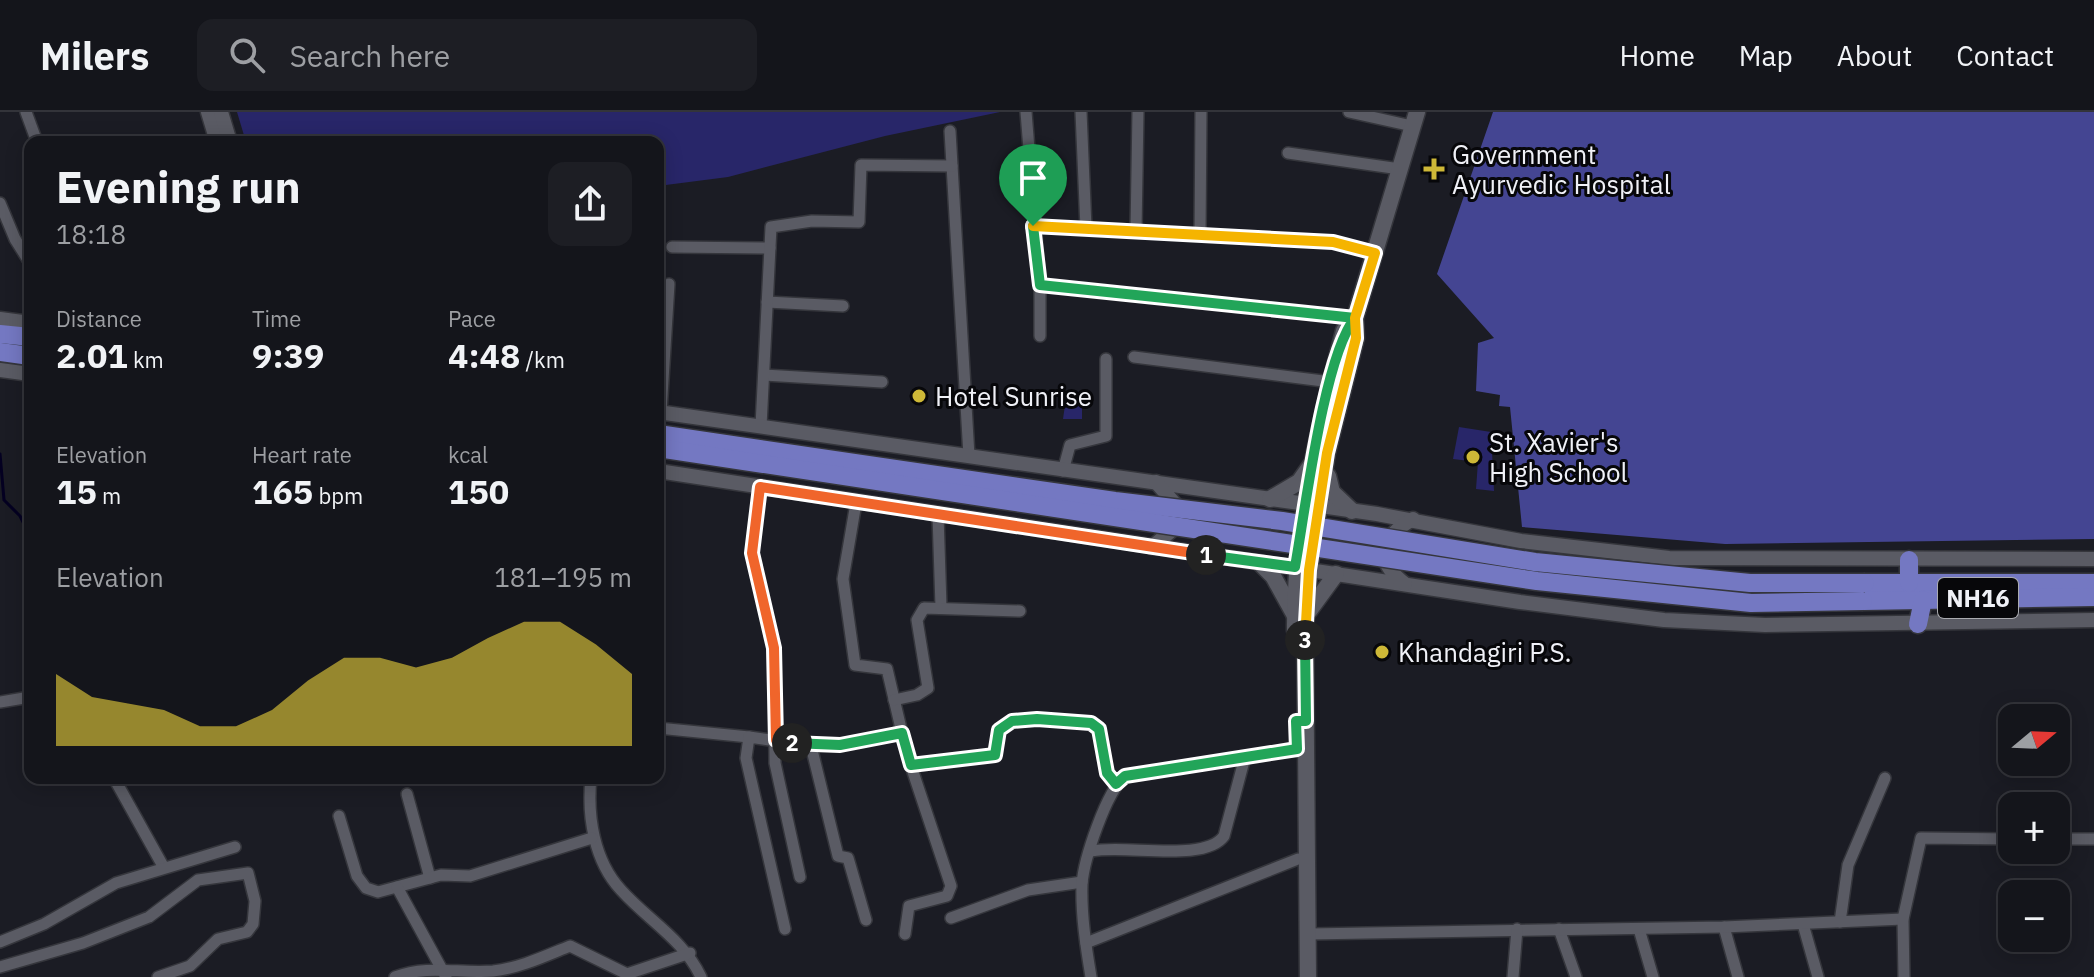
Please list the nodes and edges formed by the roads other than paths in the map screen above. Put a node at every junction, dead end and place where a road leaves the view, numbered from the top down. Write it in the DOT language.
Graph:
graph roads {
  1 [pos="26,112"];
  2 [pos="208,112"];
  3 [pos="221,112"];
  4 [pos="1026,112"];
  5 [pos="1081,112"];
  6 [pos="1138,112"];
  7 [pos="1201,112"];
  8 [pos="1349,112"];
  9 [pos="1414,119"];
  10 [pos="950,131"];
  11 [pos="35,136"];
  12 [pos="215,136"];
  13 [pos="228,136"];
  14 [pos="1288,153"];
  15 [pos="952,166"];
  16 [pos="1400,169"];
  17 [pos="0,203"];
  18 [pos="1033,226"];
  19 [pos="1086,228"];
  20 [pos="1136,231"];
  21 [pos="1200,234"];
  22 [pos="672,247"];
  23 [pos="770,248"];
  24 [pos="24,253"];
  25 [pos="1375,253"];
  26 [pos="669,284"];
  27 [pos="1040,285"];
  28 [pos="767,302"];
  29 [pos="843,306"];
  30 [pos="1355,318"];
  31 [pos="0,319"];
  32 [pos="24,322"];
  33 [pos="0,334"];
  34 [pos="24,336"];
  35 [pos="1040,336"];
  36 [pos="0,352"];
  37 [pos="24,355"];
  38 [pos="664,355"];
  39 [pos="1134,357"];
  40 [pos="1106,359"];
  41 [pos="0,370"];
  42 [pos="24,373"];
  43 [pos="764,375"];
  44 [pos="882,382"];
  45 [pos="1331,382"];
  46 [pos="664,413"];
  47 [pos="761,426"];
  48 [pos="664,435"];
  49 [pos="664,449"];
  50 [pos="969,456"];
  51 [pos="1320,464"];
  52 [pos="1063,471"];
  53 [pos="664,472"];
  54 [pos="1156,482"];
  55 [pos="760,487"];
  56 [pos="1270,499"];
  57 [pos="856,503"];
  58 [pos="1313,506"];
  59 [pos="1352,511"];
  60 [pos="938,515"];
  61 [pos="1413,519"];
  62 [pos="1152,547"];
  63 [pos="2094,559"];
  64 [pos="1909,560"];
  65 [pos="1260,563"];
  66 [pos="1302,568"];
  67 [pos="1336,574"];
  68 [pos="1909,583"];
  69 [pos="2094,583"];
  70 [pos="1405,584"];
  71 [pos="1864,592"];
  72 [pos="2094,597"];
  73 [pos="1923,600"];
  74 [pos="941,607"];
  75 [pos="1020,611"];
  76 [pos="1301,615"];
  77 [pos="2094,620"];
  78 [pos="1918,624"];
  79 [pos="24,698"];
  80 [pos="894,700"];
  81 [pos="0,702"];
  82 [pos="1301,721"];
  83 [pos="664,729"];
  84 [pos="902,733"];
  85 [pos="749,737"];
  86 [pos="776,740"];
  87 [pos="811,746"];
  88 [pos="1297,749"];
  89 [pos="1245,757"];
  90 [pos="911,765"];
  91 [pos="1885,778"];
  92 [pos="117,784"];
  93 [pos="591,784"];
  94 [pos="1116,784"];
  95 [pos="407,794"];
  96 [pos="339,816"];
  97 [pos="592,838"];
  98 [pos="1998,839"];
  99 [pos="2070,839"];
  100 [pos="2094,839"];
  101 [pos="235,847"];
  102 [pos="1092,851"];
  103 [pos="1298,859"];
  104 [pos="163,866"];
  105 [pos="800,877"];
  106 [pos="430,878"];
  107 [pos="1082,882"];
  108 [pos="397,887"];
  109 [pos="951,918"];
  110 [pos="1903,919"];
  111 [pos="866,920"];
  112 [pos="1840,922"];
  113 [pos="1803,924"];
  114 [pos="1724,927"];
  115 [pos="785,929"];
  116 [pos="1517,929"];
  117 [pos="1559,929"];
  118 [pos="1639,929"];
  119 [pos="905,934"];
  120 [pos="1309,934"];
  121 [pos="0,942"];
  122 [pos="1086,943"];
  123 [pos="690,953"];
  124 [pos="0,967"];
  125 [pos="512,972"];
  126 [pos="444,973"];
  127 [pos="158,977"];
  128 [pos="395,977"];
  129 [pos="701,977"];
  130 [pos="1091,977"];
  131 [pos="1298,977"];
  132 [pos="1308,977"];
  133 [pos="1513,977"];
  134 [pos="1576,977"];
  135 [pos="1653,977"];
  136 [pos="1738,977"];
  137 [pos="1818,977"];
  138 [pos="1904,977"];
  1 -- 11 [label="street"];
  2 -- 12 [label="street"];
  3 -- 13 [label="street"];
  4 -- 18 [label="street"];
  5 -- 19 [label="street"];
  6 -- 20 [label="street"];
  7 -- 21 [label="street"];
  8 -- 9 [label="street"];
  9 -- 16 [label="main road"];
  10 -- 15 [label="street"];
  14 -- 16 [label="street"];
  15 -- 23 [label="street"];
  15 -- 50 [label="street"];
  16 -- 25 [label="main road"];
  17 -- 24 [label="street"];
  18 -- 19 [label="street"];
  18 -- 27 [label="street"];
  19 -- 20 [label="street"];
  20 -- 21 [label="street"];
  21 -- 25 [label="street"];
  22 -- 23 [label="street"];
  23 -- 28 [label="street"];
  25 -- 30 [label="main road"];
  26 -- 38 [label="street"];
  27 -- 30 [label="street"];
  27 -- 35 [label="street"];
  28 -- 29 [label="street"];
  28 -- 43 [label="street"];
  30 -- 45 [label="main road"];
  30 -- 51 [label="main road"];
  31 -- 32 [label="street"];
  33 -- 34 [label="highway"];
  36 -- 37 [label="highway"];
  39 -- 45 [label="street"];
  40 -- 52 [label="street"];
  41 -- 42 [label="street"];
  43 -- 44 [label="street"];
  43 -- 47 [label="street"];
  45 -- 51 [label="main road"];
  46 -- 47 [label="street"];
  47 -- 50 [label="street"];
  48 -- 71 [label="highway, NH16, bridge"];
  49 -- 71 [label="highway, NH16, bridge"];
  50 -- 52 [label="street"];
  51 -- 56 [label="main road"];
  51 -- 58 [label="main road"];
  51 -- 59 [label="main road"];
  52 -- 54 [label="street"];
  53 -- 55 [label="street"];
  54 -- 56 [label="street"];
  54 -- 62 [label="street"];
  55 -- 57 [label="street"];
  55 -- 86 [label="street"];
  56 -- 58 [label="street"];
  57 -- 60 [label="street"];
  57 -- 80 [label="street"];
  58 -- 59 [label="street"];
  58 -- 66 [label="main road"];
  59 -- 61 [label="street"];
  60 -- 62 [label="street"];
  60 -- 74 [label="street"];
  61 -- 64 [label="street"];
  61 -- 70 [label="street"];
  62 -- 65 [label="street"];
  63 -- 64 [label="street"];
  64 -- 68 [label="highway"];
  65 -- 66 [label="street"];
  65 -- 76 [label="main road"];
  66 -- 67 [label="street"];
  66 -- 76 [label="main road"];
  67 -- 70 [label="street"];
  67 -- 76 [label="main road"];
  68 -- 69 [label="highway, NH16"];
  68 -- 71 [label="highway, NH16"];
  70 -- 78 [label="street"];
  71 -- 73 [label="highway, NH16"];
  72 -- 73 [label="highway, NH16"];
  73 -- 78 [label="highway"];
  74 -- 75 [label="street"];
  74 -- 80 [label="street"];
  76 -- 82 [label="main road"];
  77 -- 78 [label="street"];
  79 -- 81 [label="street"];
  80 -- 84 [label="street"];
  82 -- 88 [label="main road"];
  82 -- 120 [label="main road"];
  83 -- 85 [label="street"];
  84 -- 87 [label="street"];
  84 -- 90 [label="street"];
  85 -- 86 [label="street"];
  85 -- 115 [label="street"];
  86 -- 87 [label="street"];
  86 -- 105 [label="street"];
  87 -- 111 [label="street"];
  88 -- 89 [label="street"];
  88 -- 103 [label="main road"];
  89 -- 94 [label="street"];
  89 -- 102 [label="street"];
  90 -- 94 [label="street"];
  90 -- 119 [label="street"];
  91 -- 112 [label="street"];
  92 -- 104 [label="street"];
  93 -- 97 [label="street"];
  94 -- 102 [label="street"];
  95 -- 106 [label="street"];
  96 -- 108 [label="street"];
  97 -- 106 [label="street"];
  97 -- 123 [label="street"];
  98 -- 110 [label="street"];
  99 -- 100 [label="street"];
  101 -- 104 [label="street"];
  102 -- 107 [label="street"];
  103 -- 122 [label="street"];
  103 -- 131 [label="main road"];
  104 -- 121 [label="street"];
  106 -- 108 [label="street"];
  107 -- 109 [label="street"];
  107 -- 122 [label="street"];
  108 -- 126 [label="street"];
  110 -- 112 [label="street"];
  110 -- 138 [label="street"];
  112 -- 113 [label="street"];
  113 -- 114 [label="street"];
  113 -- 137 [label="street"];
  114 -- 118 [label="street"];
  114 -- 136 [label="street"];
  116 -- 117 [label="street"];
  116 -- 120 [label="street"];
  116 -- 133 [label="street"];
  117 -- 118 [label="street"];
  117 -- 134 [label="street"];
  118 -- 135 [label="street"];
  120 -- 132 [label="main road"];
  122 -- 130 [label="street"];
  123 -- 125 [label="street"];
  123 -- 129 [label="street"];
  124 -- 127 [label="street"];
  125 -- 126 [label="street"];
  126 -- 128 [label="street"];
}
